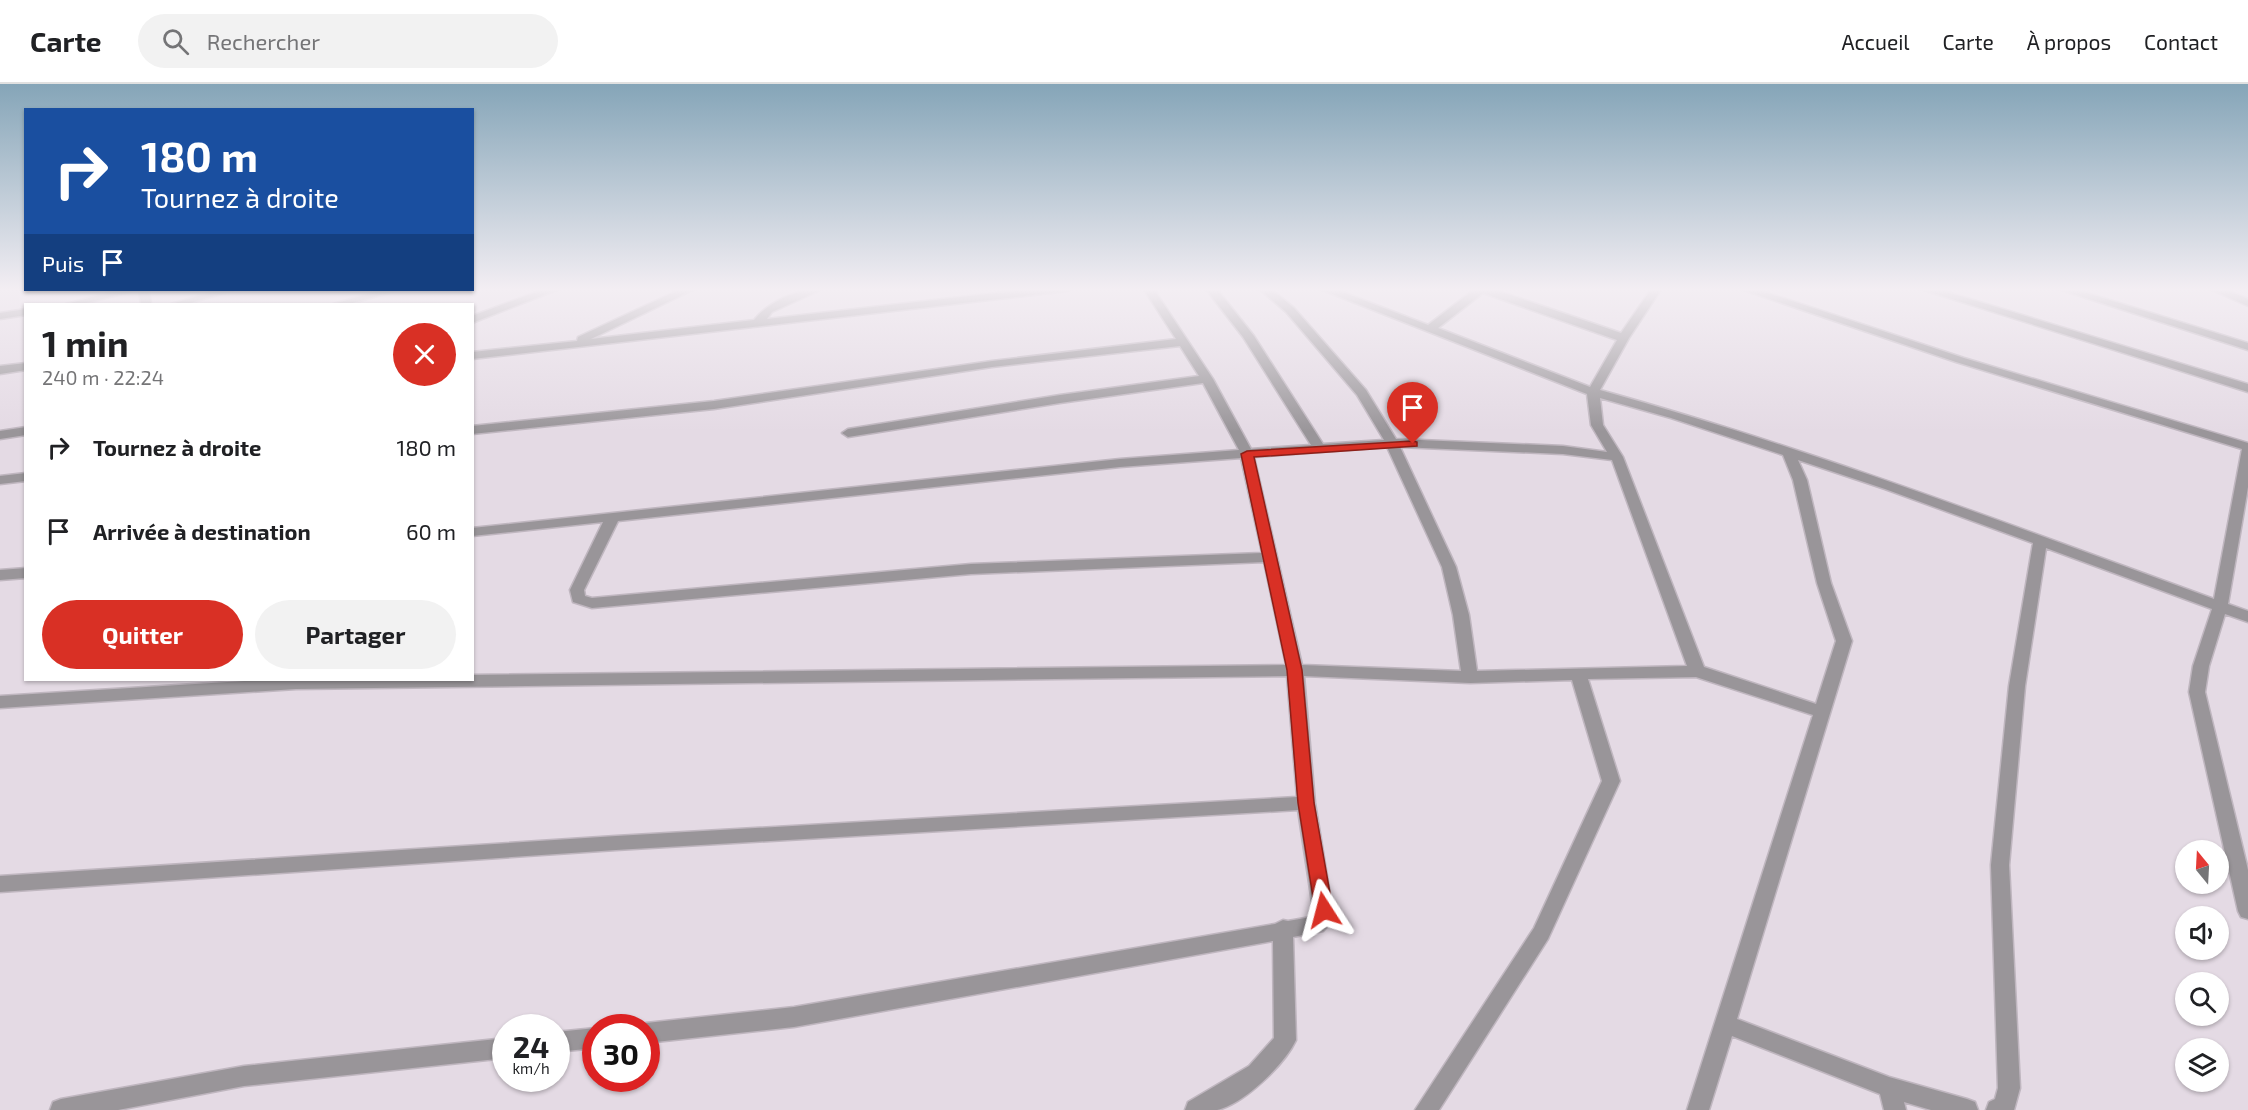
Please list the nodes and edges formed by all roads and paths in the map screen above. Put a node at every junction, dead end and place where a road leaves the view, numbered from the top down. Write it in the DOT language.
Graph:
graph roads {
  1 [pos="589,336"];
  2 [pos="643,336"];
  3 [pos="1179,336"];
  4 [pos="1248,336"];
  5 [pos="1312,336"];
  6 [pos="1448,336"];
  7 [pos="1617,336"];
  8 [pos="1887,336"];
  9 [pos="2078,336"];
  10 [pos="2210,336"];
  11 [pos="1623,338"];
  12 [pos="1183,342"];
  13 [pos="571,344"];
  14 [pos="2248,348"];
  15 [pos="474,356"];
  16 [pos="24,366"];
  17 [pos="0,370"];
  18 [pos="1207,379"];
  19 [pos="2248,388"];
  20 [pos="1593,392"];
  21 [pos="474,429"];
  22 [pos="24,431"];
  23 [pos="848,434"];
  24 [pos="0,435"];
  25 [pos="1392,443"];
  26 [pos="2248,448"];
  27 [pos="1320,449"];
  28 [pos="1247,454"];
  29 [pos="1789,454"];
  30 [pos="1617,457"];
  31 [pos="24,477"];
  32 [pos="0,480"];
  33 [pos="612,519"];
  34 [pos="474,532"];
  35 [pos="2040,543"];
  36 [pos="1270,556"];
  37 [pos="24,573"];
  38 [pos="0,575"];
  39 [pos="2220,607"];
  40 [pos="2248,617"];
  41 [pos="1295,670"];
  42 [pos="1697,671"];
  43 [pos="1578,673"];
  44 [pos="1470,676"];
  45 [pos="450,681"];
  46 [pos="474,681"];
  47 [pos="0,702"];
  48 [pos="1820,711"];
  49 [pos="1306,803"];
  50 [pos="0,884"];
  51 [pos="2248,911"];
  52 [pos="1283,928"];
  53 [pos="1726,1024"];
  54 [pos="660,1031"];
  55 [pos="492,1049"];
  56 [pos="1890,1087"];
  57 [pos="61,1110"];
  58 [pos="1196,1110"];
  59 [pos="1426,1110"];
  60 [pos="1698,1110"];
  61 [pos="1895,1110"];
  62 [pos="1967,1110"];
  63 [pos="1997,1110"];
  1 -- 13 [label="street"];
  2 -- 13 [label="street"];
  3 -- 12 [label="street"];
  4 -- 27 [label="street"];
  5 -- 25 [label="street"];
  6 -- 20 [label="street"];
  7 -- 11 [label="street"];
  8 -- 26 [label="street"];
  9 -- 19 [label="street"];
  10 -- 14 [label="street"];
  11 -- 20 [label="street"];
  12 -- 18 [label="street"];
  12 -- 21 [label="street"];
  13 -- 15 [label="street"];
  16 -- 17 [label="street"];
  18 -- 23 [label="street"];
  18 -- 28 [label="street"];
  20 -- 29 [label="street"];
  20 -- 30 [label="street"];
  22 -- 24 [label="street"];
  25 -- 27 [label="street"];
  25 -- 30 [label="street"];
  25 -- 44 [label="street"];
  26 -- 39 [label="street"];
  27 -- 28 [label="street"];
  28 -- 33 [label="street"];
  28 -- 36 [label="street"];
  29 -- 35 [label="street"];
  29 -- 48 [label="street"];
  30 -- 42 [label="street"];
  31 -- 32 [label="street"];
  33 -- 34 [label="street"];
  33 -- 36 [label="street"];
  35 -- 39 [label="street"];
  35 -- 63 [label="street"];
  36 -- 41 [label="street"];
  37 -- 38 [label="street"];
  39 -- 40 [label="street"];
  39 -- 51 [label="street"];
  41 -- 44 [label="street"];
  41 -- 46 [label="street"];
  41 -- 49 [label="street"];
  42 -- 43 [label="street"];
  42 -- 48 [label="street"];
  43 -- 44 [label="street"];
  43 -- 59 [label="street"];
  45 -- 47 [label="street"];
  48 -- 53 [label="street"];
  49 -- 50 [label="street"];
  49 -- 52 [label="street"];
  52 -- 54 [label="street"];
  52 -- 58 [label="street"];
  53 -- 56 [label="street"];
  53 -- 60 [label="street"];
  55 -- 57 [label="street"];
  56 -- 61 [label="street"];
  56 -- 62 [label="street"];
}
